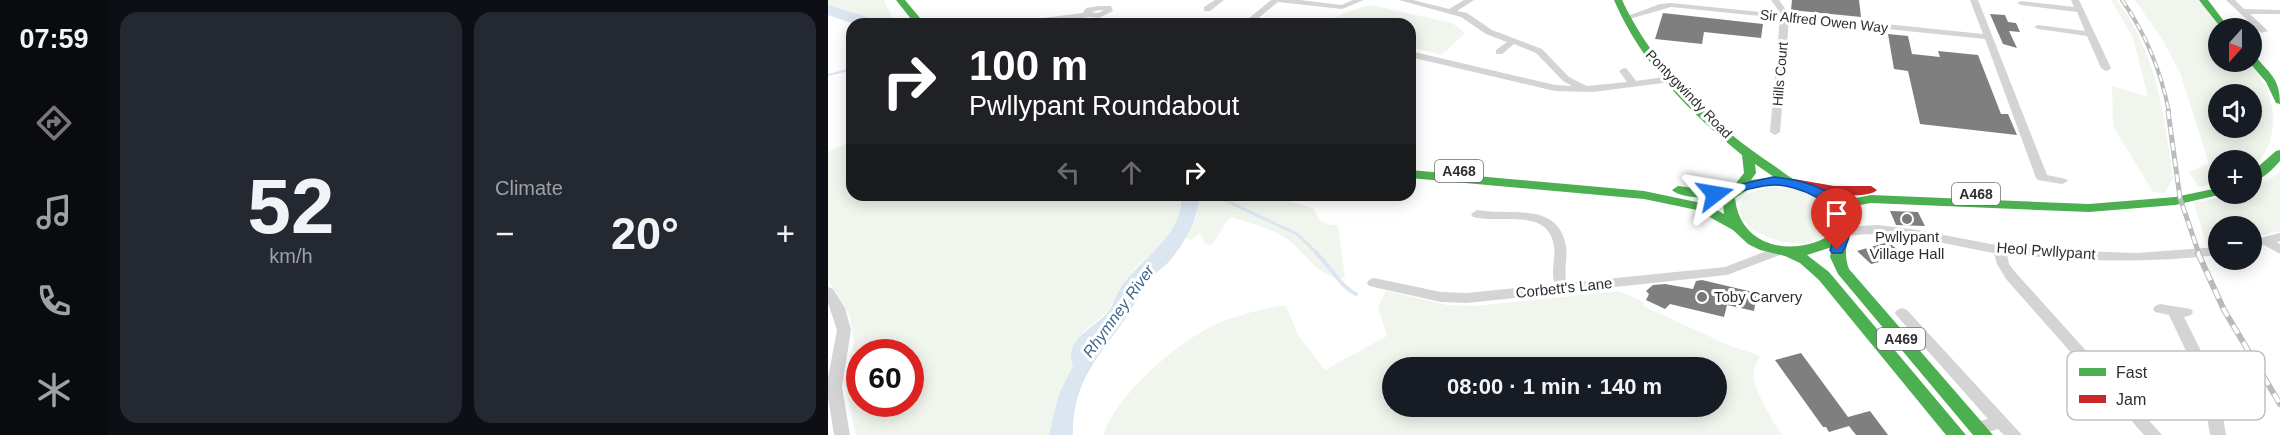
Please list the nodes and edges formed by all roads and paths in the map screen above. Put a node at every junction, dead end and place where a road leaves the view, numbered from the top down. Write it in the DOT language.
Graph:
graph roads {
  1 [pos="900,0"];
  2 [pos="1220,0"];
  3 [pos="1278,0"];
  4 [pos="1360,0"];
  5 [pos="1409,0"];
  6 [pos="1470,0"];
  7 [pos="1618,0"];
  8 [pos="1649,0"];
  9 [pos="1776,0"];
  10 [pos="1974,0"];
  11 [pos="2075,0"];
  12 [pos="2203,0"];
  13 [pos="2230,0"];
  14 [pos="2021,3"];
  15 [pos="1090,8"];
  16 [pos="1656,8"];
  17 [pos="1207,9"];
  18 [pos="2079,10"];
  19 [pos="1451,11"];
  20 [pos="2244,11"];
  21 [pos="2280,12"];
  22 [pos="1784,17"];
  23 [pos="915,18"];
  24 [pos="1055,18"];
  25 [pos="1253,18"];
  26 [pos="1626,18"];
  27 [pos="2217,18"];
  28 [pos="2038,27"];
  29 [pos="2264,31"];
  30 [pos="2090,34"];
  31 [pos="1988,37"];
  32 [pos="1513,41"];
  33 [pos="1499,52"];
  34 [pos="1416,55"];
  35 [pos="2106,68"];
  36 [pos="1623,71"];
  37 [pos="2262,71"];
  38 [pos="1671,79"];
  39 [pos="1634,84"];
  40 [pos="1593,89"];
  41 [pos="2280,101"];
  42 [pos="1775,132"];
  43 [pos="1748,153"];
  44 [pos="2280,154"];
  45 [pos="1416,168"];
  46 [pos="2262,171"];
  47 [pos="1416,175"];
  48 [pos="2062,181"];
  49 [pos="1793,183"];
  50 [pos="1737,189"];
  51 [pos="2208,194"];
  52 [pos="2157,204"];
  53 [pos="1477,214"];
  54 [pos="1843,215"];
  55 [pos="1735,226"];
  56 [pos="1875,230"];
  57 [pos="1842,234"];
  58 [pos="2280,237"];
  59 [pos="1751,239"];
  60 [pos="2267,241"];
  61 [pos="2262,242"];
  62 [pos="1999,249"];
  63 [pos="2280,250"];
  64 [pos="1784,251"];
  65 [pos="2208,253"];
  66 [pos="1753,262"];
  67 [pos="1374,283"];
  68 [pos="1563,288"];
  69 [pos="828,292"];
  70 [pos="2173,311"];
  71 [pos="1902,313"];
  72 [pos="2078,351"];
  73 [pos="2193,351"];
  74 [pos="2141,420"];
  75 [pos="2215,420"];
  76 [pos="2001,422"];
  77 [pos="1981,431"];
  78 [pos="842,435"];
  79 [pos="1957,435"];
  80 [pos="2014,435"];
  81 [pos="2154,435"];
  82 [pos="2218,435"];
  1 -- 23 [label="main road"];
  2 -- 17 [label="street"];
  3 -- 4 [label="street"];
  3 -- 25 [label="street"];
  5 -- 19 [label="street"];
  6 -- 19 [label="street"];
  7 -- 26 [label="main road, Pontygwindy Road"];
  8 -- 16 [label="street"];
  9 -- 22 [label="street"];
  10 -- 31 [label="street"];
  11 -- 18 [label="street"];
  12 -- 27 [label="main road"];
  13 -- 20 [label="street"];
  14 -- 18 [label="street"];
  15 -- 15 [label="street"];
  15 -- 24 [label="street"];
  16 -- 22 [label="street, Sir Alfred Owen Way"];
  16 -- 26 [label="street, Sir Alfred Owen Way"];
  18 -- 30 [label="street"];
  19 -- 32 [label="street"];
  20 -- 21 [label="street"];
  20 -- 29 [label="street"];
  22 -- 31 [label="street, Sir Alfred Owen Way"];
  22 -- 42 [label="street, Hills Court"];
  26 -- 38 [label="main road, Pontygwindy Road"];
  28 -- 30 [label="street"];
  30 -- 35 [label="street"];
  31 -- 48 [label="street"];
  32 -- 33 [label="street"];
  32 -- 40 [label="street"];
  34 -- 40 [label="street"];
  36 -- 39 [label="street"];
  37 -- 41 [label="main road"];
  38 -- 39 [label="street"];
  38 -- 43 [label="main road, Pontygwindy Road"];
  39 -- 40 [label="street"];
  43 -- 49 [label="main road, Pontygwindy Road"];
  43 -- 50 [label="main road"];
  44 -- 46 [label="main road"];
  45 -- 50 [label="main road, A468"];
  47 -- 55 [label="main road, A468"];
  49 -- 50 [label="main road"];
  49 -- 52 [label="main road, A468"];
  49 -- 54 [label="main road, Pontygwindy Road"];
  50 -- 55 [label="main road"];
  51 -- 52 [label="main road, A468"];
  52 -- 54 [label="main road, A468"];
  53 -- 68 [label="street"];
  54 -- 56 [label="street, Heol Pwllypant"];
  54 -- 57 [label="main road"];
  55 -- 59 [label="main road"];
  56 -- 57 [label="street, Heol Pwllypant"];
  56 -- 62 [label="street, Heol Pwllypant"];
  57 -- 64 [label="main road"];
  57 -- 77 [label="main road, A469"];
  58 -- 60 [label="street"];
  59 -- 64 [label="main road"];
  59 -- 66 [label="street"];
  60 -- 61 [label="street"];
  60 -- 63 [label="street"];
  62 -- 65 [label="street, Heol Pwllypant"];
  62 -- 72 [label="street"];
  64 -- 66 [label="street, Corbett's Lane"];
  64 -- 79 [label="main road, A469"];
  66 -- 68 [label="street, Corbett's Lane"];
  67 -- 68 [label="street, Corbett's Lane"];
  69 -- 78 [label="street"];
  70 -- 73 [label="street"];
  71 -- 76 [label="street"];
  74 -- 81 [label="street"];
  75 -- 82 [label="street"];
  76 -- 77 [label="street"];
  76 -- 80 [label="street"];
}
